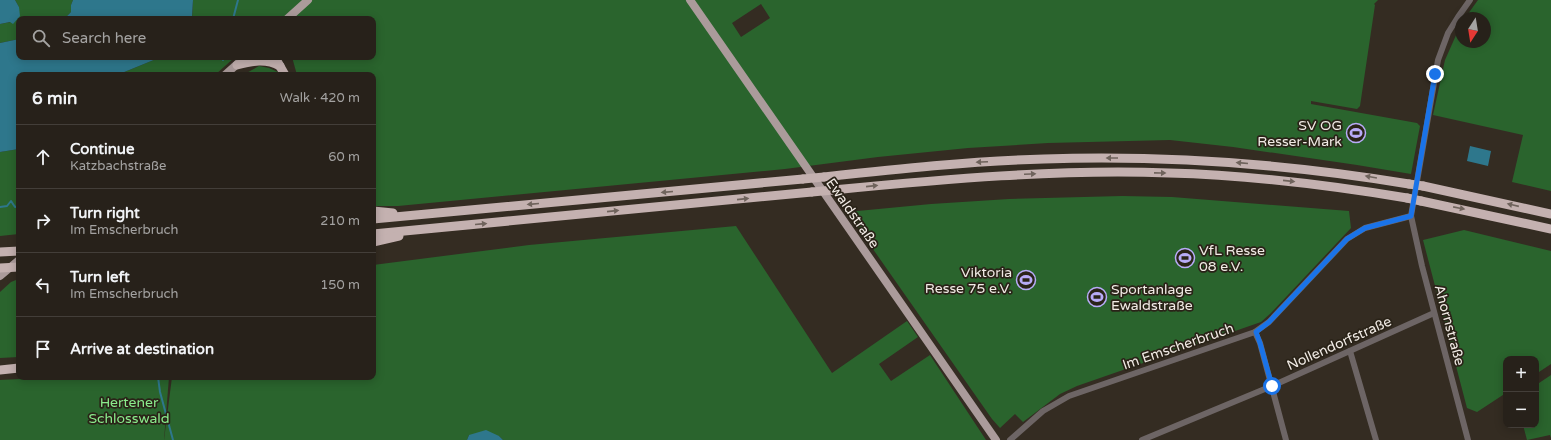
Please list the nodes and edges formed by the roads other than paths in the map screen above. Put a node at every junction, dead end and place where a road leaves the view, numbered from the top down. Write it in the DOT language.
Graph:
graph roads {
  1 [pos="308,0"];
  2 [pos="690,0"];
  3 [pos="1470,0"];
  4 [pos="290,16"];
  5 [pos="242,60"];
  6 [pos="281,61"];
  7 [pos="237,65"];
  8 [pos="229,72"];
  9 [pos="286,72"];
  10 [pos="376,211"];
  11 [pos="420,214"];
  12 [pos="1551,214"];
  13 [pos="1411,216"];
  14 [pos="376,219"];
  15 [pos="442,228"];
  16 [pos="1551,229"];
  17 [pos="376,234"];
  18 [pos="376,241"];
  19 [pos="16,251"];
  20 [pos="0,252"];
  21 [pos="16,263"];
  22 [pos="16,267"];
  23 [pos="0,268"];
  24 [pos="0,276"];
  25 [pos="1434,313"];
  26 [pos="1256,332"];
  27 [pos="1350,351"];
  28 [pos="16,368"];
  29 [pos="0,370"];
  30 [pos="1272,386"];
  31 [pos="996,440"];
  32 [pos="1010,440"];
  33 [pos="1142,440"];
  34 [pos="1286,440"];
  35 [pos="1376,440"];
  36 [pos="1468,440"];
  1 -- 4 [label="main road"];
  2 -- 31 [label="main road, Ewaldstraße"];
  3 -- 13 [label="street"];
  5 -- 7 [label="main road"];
  6 -- 7 [label="highway"];
  6 -- 9 [label="highway"];
  7 -- 8 [label="main road"];
  10 -- 11 [label="highway"];
  12 -- 11 [label="highway, one-way, bridge"];
  11 -- 14 [label="highway"];
  13 -- 25 [label="street, Ahornstraße"];
  13 -- 26 [label="street, Im Emscherbruch"];
  15 -- 16 [label="highway, one-way, bridge"];
  15 -- 17 [label="highway"];
  15 -- 18 [label="highway"];
  19 -- 20 [label="highway"];
  21 -- 24 [label="main road"];
  22 -- 23 [label="highway, bridge"];
  25 -- 27 [label="street, Nollendorfstraße"];
  25 -- 36 [label="street, Ahornstraße"];
  26 -- 30 [label="street"];
  26 -- 32 [label="street, Im Emscherbruch"];
  27 -- 30 [label="street, Nollendorfstraße"];
  27 -- 35 [label="street"];
  28 -- 29 [label="highway"];
  30 -- 33 [label="street, Nollendorfstraße"];
  30 -- 34 [label="street"];
}
